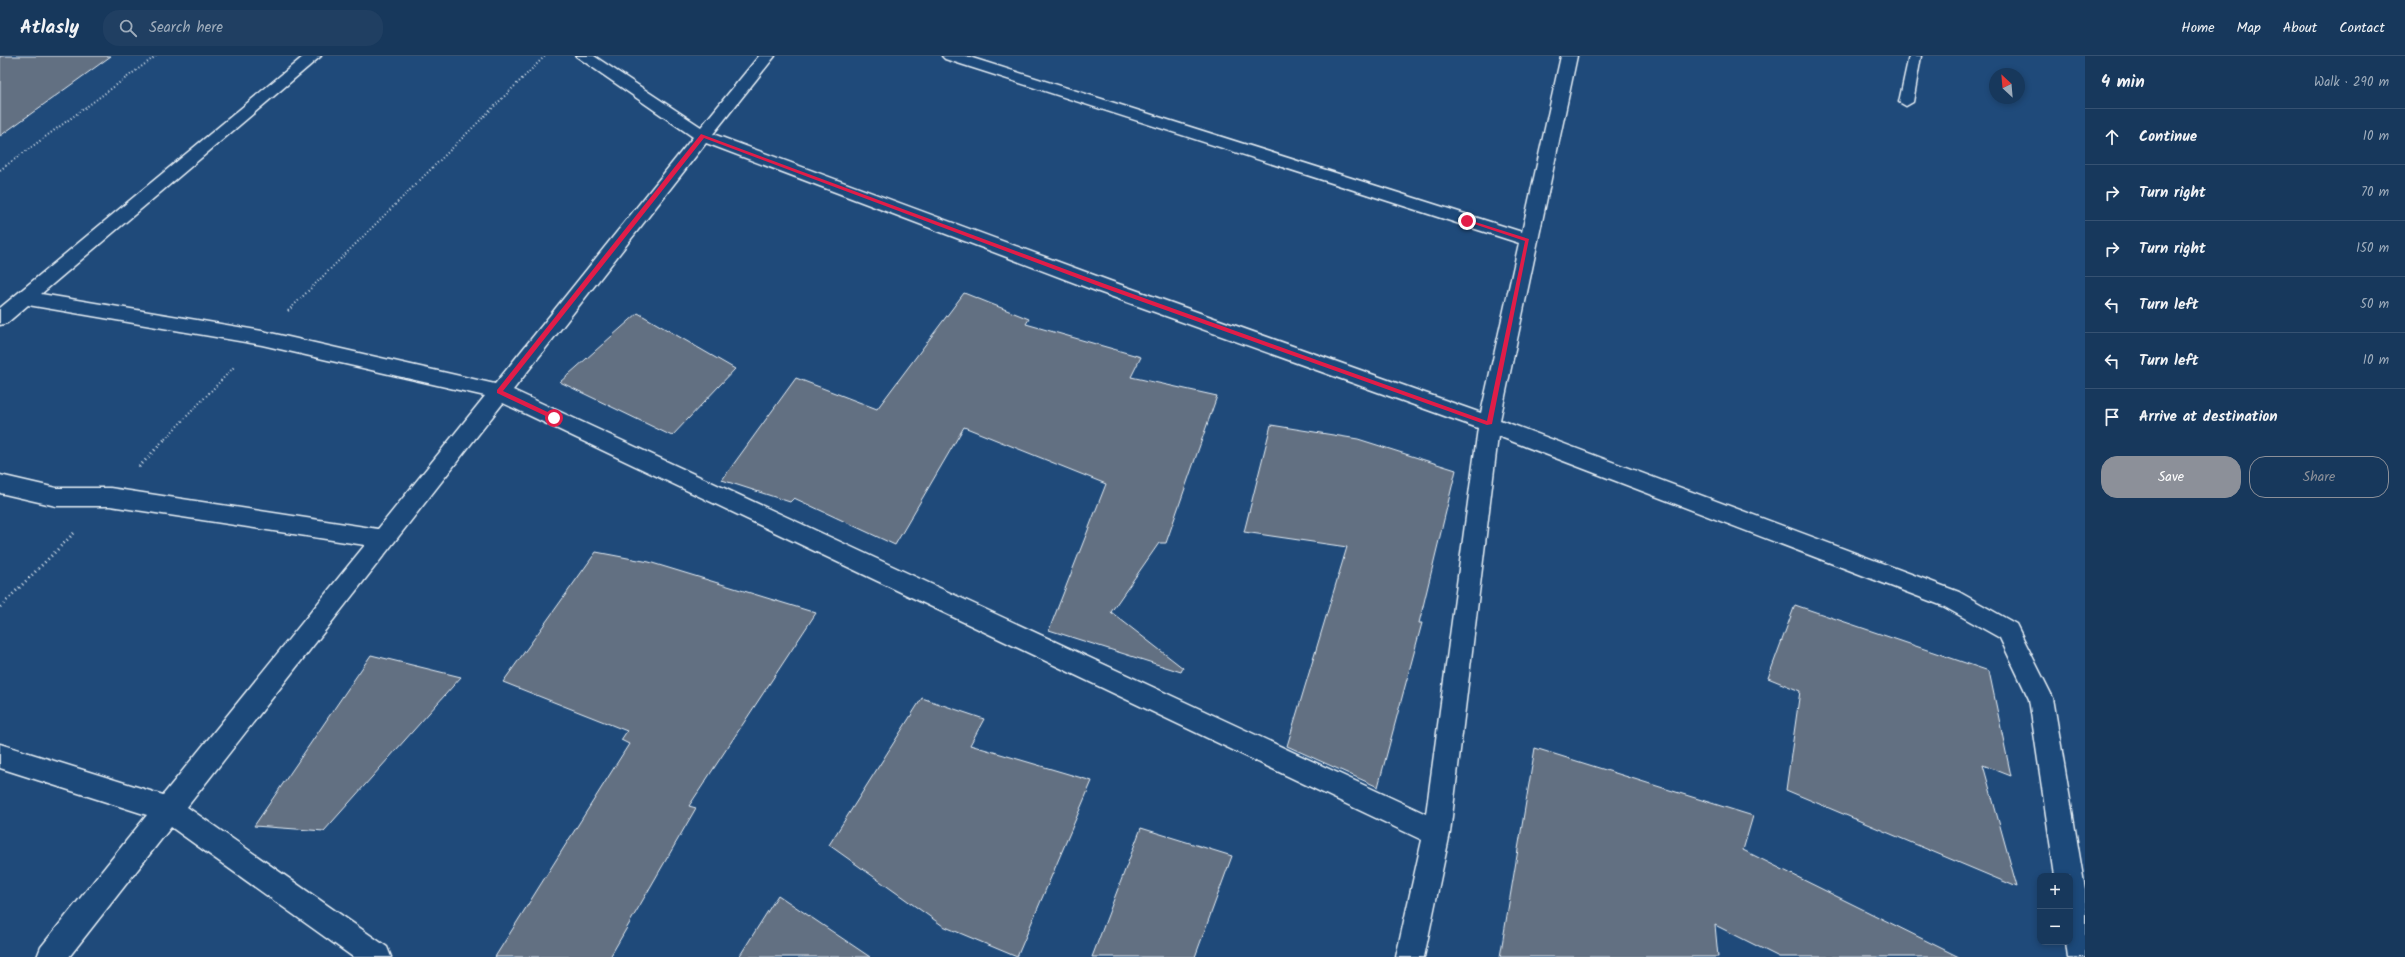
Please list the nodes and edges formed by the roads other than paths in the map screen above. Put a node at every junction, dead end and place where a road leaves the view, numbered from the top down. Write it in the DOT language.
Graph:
graph roads {
  1 [pos="313,56"];
  2 [pos="584,56"];
  3 [pos="767,56"];
  4 [pos="950,56"];
  5 [pos="1569,56"];
  6 [pos="1915,56"];
  7 [pos="1906,102"];
  8 [pos="703,136"];
  9 [pos="1528,240"];
  10 [pos="24,298"];
  11 [pos="0,318"];
  12 [pos="499,392"];
  13 [pos="1489,424"];
  14 [pos="0,484"];
  15 [pos="383,539"];
  16 [pos="0,756"];
  17 [pos="168,809"];
  18 [pos="1436,833"];
  19 [pos="2069,873"];
  20 [pos="2073,900"];
  21 [pos="51,957"];
  22 [pos="377,957"];
  23 [pos="1410,957"];
  24 [pos="2082,957"];
  1 -- 10 [label="street"];
  2 -- 8 [label="street"];
  3 -- 8 [label="street"];
  4 -- 9 [label="street"];
  5 -- 9 [label="street"];
  6 -- 7 [label="lane"];
  8 -- 12 [label="street"];
  8 -- 13 [label="street"];
  9 -- 13 [label="street"];
  10 -- 11 [label="street"];
  10 -- 12 [label="street"];
  12 -- 15 [label="street"];
  12 -- 18 [label="street"];
  13 -- 18 [label="street"];
  13 -- 19 [label="street"];
  14 -- 15 [label="street"];
  15 -- 17 [label="street"];
  16 -- 17 [label="street"];
  17 -- 21 [label="street"];
  17 -- 22 [label="street"];
  18 -- 23 [label="street"];
  20 -- 24 [label="street"];
}
